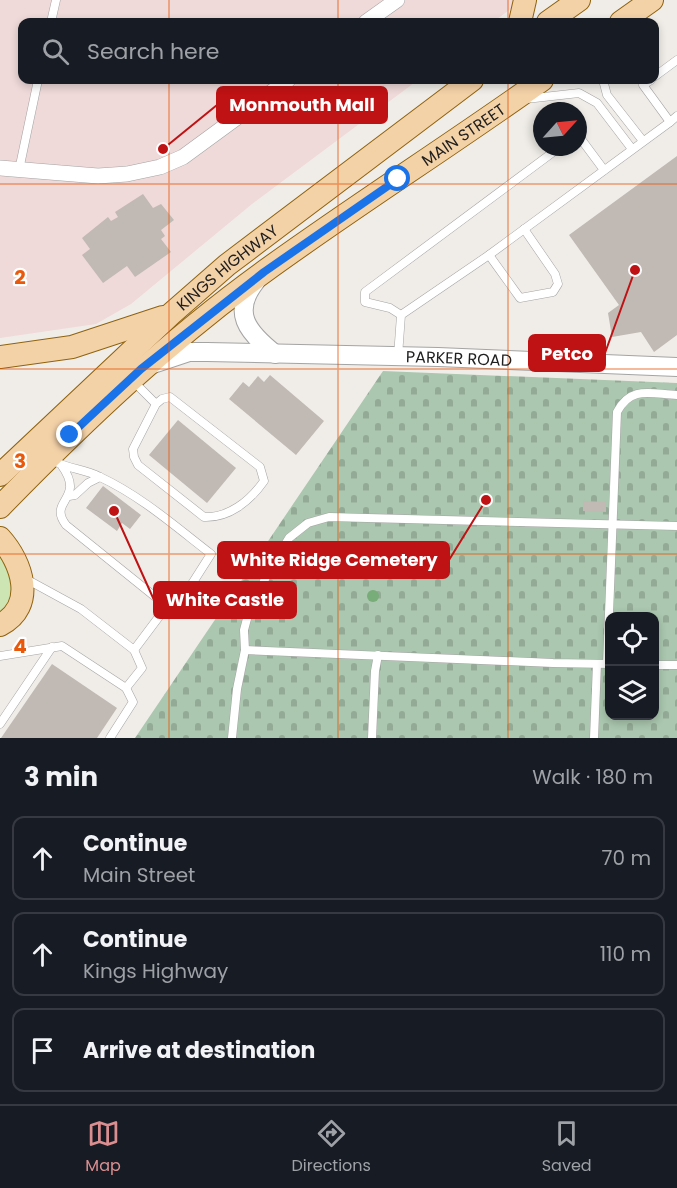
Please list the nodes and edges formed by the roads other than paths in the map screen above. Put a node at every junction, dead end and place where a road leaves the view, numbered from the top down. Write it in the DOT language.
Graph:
graph roads {
  1 [pos="56,0"];
  2 [pos="397,0"];
  3 [pos="525,0"];
  4 [pos="579,0"];
  5 [pos="652,0"];
  6 [pos="52,18"];
  7 [pos="372,18"];
  8 [pos="521,18"];
  9 [pos="554,18"];
  10 [pos="627,18"];
  11 [pos="677,60"];
  12 [pos="659,73"];
  13 [pos="38,84"];
  14 [pos="283,84"];
  15 [pos="467,84"];
  16 [pos="536,84"];
  17 [pos="604,84"];
  18 [pos="645,84"];
  19 [pos="513,100"];
  20 [pos="674,119"];
  21 [pos="644,141"];
  22 [pos="587,147"];
  23 [pos="632,149"];
  24 [pos="548,156"];
  25 [pos="0,168"];
  26 [pos="19,170"];
  27 [pos="604,170"];
  28 [pos="524,229"];
  29 [pos="489,255"];
  30 [pos="264,272"];
  31 [pos="171,314"];
  32 [pos="402,315"];
  33 [pos="274,354"];
  34 [pos="398,356"];
  35 [pos="0,357"];
  36 [pos="677,367"];
  37 [pos="136,374"];
  38 [pos="677,394"];
  39 [pos="156,404"];
  40 [pos="55,462"];
  41 [pos="0,475"];
  42 [pos="100,477"];
  43 [pos="69,496"];
  44 [pos="0,507"];
  45 [pos="614,523"];
  46 [pos="677,526"];
  47 [pos="0,538"];
  48 [pos="22,577"];
  49 [pos="167,606"];
  50 [pos="610,612"];
  51 [pos="0,625"];
  52 [pos="52,647"];
  53 [pos="134,650"];
  54 [pos="245,650"];
  55 [pos="378,655"];
  56 [pos="0,656"];
  57 [pos="597,664"];
  58 [pos="605,664"];
  59 [pos="659,665"];
  60 [pos="677,665"];
  61 [pos="126,688"];
  62 [pos="0,724"];
  63 [pos="110,738"];
  64 [pos="232,738"];
  65 [pos="372,738"];
  66 [pos="594,738"];
  1 -- 6 [label="lane"];
  2 -- 7 [label="street"];
  3 -- 8 [label="main road"];
  4 -- 9 [label="main road"];
  5 -- 10 [label="main road"];
  11 -- 12 [label="lane"];
  13 -- 26 [label="lane"];
  14 -- 26 [label="street"];
  15 -- 31 [label="main road, KINGS HIGHWAY"];
  16 -- 19 [label="main road, MAIN STREET"];
  17 -- 21 [label="lane"];
  18 -- 20 [label="lane"];
  19 -- 23 [label="lane"];
  19 -- 30 [label="main road, MAIN STREET"];
  20 -- 21 [label="lane"];
  21 -- 23 [label="lane"];
  22 -- 27 [label="lane"];
  23 -- 27 [label="lane"];
  24 -- 32 [label="lane"];
  25 -- 26 [label="street"];
  27 -- 28 [label="lane"];
  28 -- 29 [label="lane"];
  28 -- 29 [label="lane"];
  29 -- 32 [label="lane"];
  30 -- 33 [label="street"];
  30 -- 37 [label="main road, KINGS HIGHWAY"];
  31 -- 35 [label="main road"];
  31 -- 41 [label="main road, KINGS HIGHWAY"];
  32 -- 34 [label="lane"];
  33 -- 34 [label="street, PARKER ROAD"];
  33 -- 37 [label="street, PARKER ROAD"];
  34 -- 36 [label="street, PARKER ROAD"];
  37 -- 39 [label="lane"];
  37 -- 40 [label="main road, KINGS HIGHWAY"];
  38 -- 45 [label="lane"];
  39 -- 39 [label="lane"];
  40 -- 42 [label="lane"];
  40 -- 43 [label="lane"];
  40 -- 44 [label="main road, KINGS HIGHWAY"];
  42 -- 43 [label="lane"];
  42 -- 49 [label="lane"];
  43 -- 49 [label="lane"];
  45 -- 46 [label="lane"];
  45 -- 50 [label="lane"];
  45 -- 54 [label="lane"];
  47 -- 48 [label="main road"];
  48 -- 51 [label="main road"];
  48 -- 53 [label="lane"];
  49 -- 53 [label="lane"];
  52 -- 56 [label="lane"];
  52 -- 61 [label="lane"];
  52 -- 62 [label="lane"];
  53 -- 61 [label="lane"];
  54 -- 55 [label="lane"];
  54 -- 64 [label="lane"];
  55 -- 57 [label="lane"];
  55 -- 65 [label="lane"];
  57 -- 58 [label="lane"];
  57 -- 66 [label="lane"];
  59 -- 60 [label="lane"];
  61 -- 63 [label="lane"];
}
